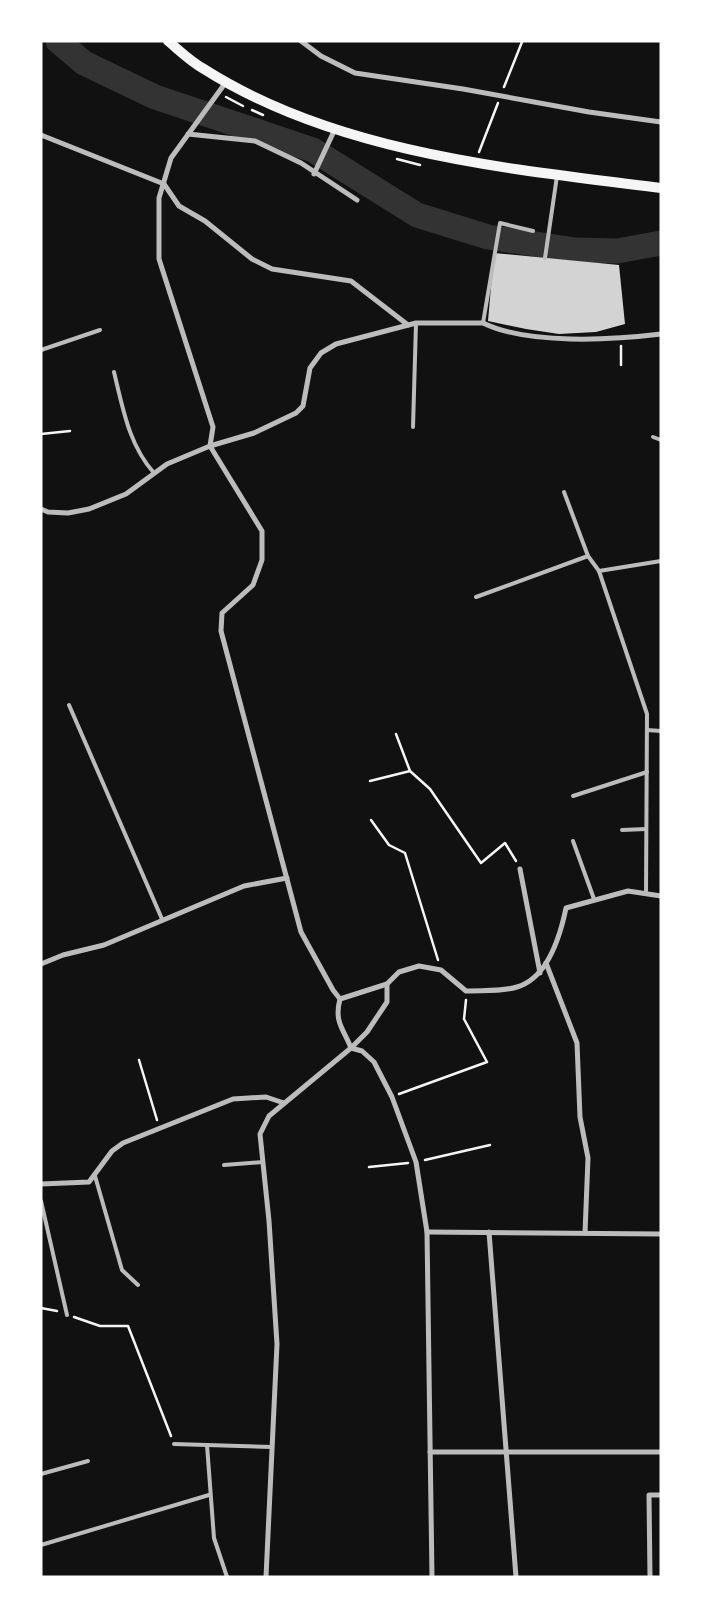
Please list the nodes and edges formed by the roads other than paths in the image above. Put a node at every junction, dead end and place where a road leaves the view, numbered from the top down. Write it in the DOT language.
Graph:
graph roads {
  1 [pos="168,41"];
  2 [pos="301,41"];
  3 [pos="226,82"];
  4 [pos="661,122"];
  5 [pos="336,128"];
  6 [pos="188,134"];
  7 [pos="41,135"];
  8 [pos="314,174"];
  9 [pos="557,175"];
  10 [pos="164,184"];
  11 [pos="661,188"];
  12 [pos="357,200"];
  13 [pos="533,231"];
  14 [pos="545,258"];
  15 [pos="416,323"];
  16 [pos="483,323"];
  17 [pos="408,325"];
  18 [pos="100,330"];
  19 [pos="661,334"];
  20 [pos="41,350"];
  21 [pos="114,372"];
  22 [pos="413,427"];
  23 [pos="653,437"];
  24 [pos="661,440"];
  25 [pos="210,446"];
  26 [pos="154,474"];
  27 [pos="564,492"];
  28 [pos="41,509"];
  29 [pos="588,556"];
  30 [pos="661,561"];
  31 [pos="599,571"];
  32 [pos="476,597"];
  33 [pos="69,705"];
  34 [pos="647,730"];
  35 [pos="661,731"];
  36 [pos="647,772"];
  37 [pos="573,796"];
  38 [pos="646,828"];
  39 [pos="622,830"];
  40 [pos="573,840"];
  41 [pos="520,869"];
  42 [pos="287,878"];
  43 [pos="646,894"];
  44 [pos="661,896"];
  45 [pos="594,899"];
  46 [pos="162,919"];
  47 [pos="546,963"];
  48 [pos="41,964"];
  49 [pos="540,974"];
  50 [pos="387,984"];
  51 [pos="340,999"];
  52 [pos="352,1048"];
  53 [pos="284,1103"];
  54 [pos="263,1162"];
  55 [pos="224,1165"];
  56 [pos="94,1176"];
  57 [pos="41,1184"];
  58 [pos="41,1201"];
  59 [pos="427,1232"];
  60 [pos="489,1232"];
  61 [pos="585,1233"];
  62 [pos="661,1234"];
  63 [pos="138,1285"];
  64 [pos="67,1315"];
  65 [pos="174,1444"];
  66 [pos="207,1445"];
  67 [pos="272,1447"];
  68 [pos="430,1452"];
  69 [pos="506,1452"];
  70 [pos="661,1452"];
  71 [pos="88,1461"];
  72 [pos="41,1474"];
  73 [pos="209,1495"];
  74 [pos="661,1495"];
  75 [pos="41,1545"];
  76 [pos="227,1577"];
  77 [pos="266,1577"];
  78 [pos="432,1577"];
  79 [pos="516,1577"];
  80 [pos="650,1577"];
  1 -- 3 [label="main road"];
  2 -- 4 [label="street"];
  3 -- 5 [label="main road"];
  3 -- 6 [label="street"];
  5 -- 8 [label="street"];
  5 -- 9 [label="main road"];
  6 -- 8 [label="street"];
  6 -- 10 [label="street"];
  7 -- 10 [label="street"];
  8 -- 12 [label="street"];
  9 -- 11 [label="main road"];
  9 -- 14 [label="lane"];
  10 -- 17 [label="street"];
  10 -- 25 [label="street"];
  13 -- 16 [label="lane"];
  15 -- 16 [label="street"];
  15 -- 17 [label="street"];
  15 -- 22 [label="lane"];
  16 -- 19 [label="street"];
  17 -- 25 [label="street"];
  18 -- 20 [label="lane"];
  21 -- 26 [label="lane"];
  23 -- 24 [label="lane"];
  25 -- 26 [label="street"];
  25 -- 42 [label="street"];
  26 -- 28 [label="street"];
  27 -- 29 [label="lane"];
  29 -- 31 [label="lane"];
  29 -- 32 [label="lane"];
  30 -- 31 [label="lane"];
  31 -- 34 [label="lane"];
  33 -- 46 [label="lane"];
  34 -- 35 [label="lane"];
  34 -- 36 [label="lane"];
  36 -- 37 [label="lane"];
  36 -- 38 [label="lane"];
  38 -- 39 [label="lane"];
  38 -- 43 [label="lane"];
  40 -- 45 [label="lane"];
  41 -- 49 [label="street"];
  42 -- 46 [label="street"];
  42 -- 51 [label="street"];
  43 -- 44 [label="street"];
  43 -- 45 [label="street"];
  45 -- 47 [label="street"];
  46 -- 48 [label="street"];
  47 -- 49 [label="street"];
  47 -- 61 [label="street"];
  49 -- 50 [label="street"];
  50 -- 51 [label="street"];
  50 -- 52 [label="street"];
  51 -- 52 [label="street"];
  52 -- 53 [label="street"];
  52 -- 59 [label="street"];
  53 -- 54 [label="street"];
  53 -- 56 [label="street"];
  54 -- 55 [label="lane"];
  54 -- 67 [label="street"];
  56 -- 57 [label="street"];
  56 -- 63 [label="lane"];
  58 -- 64 [label="lane"];
  59 -- 60 [label="street"];
  59 -- 68 [label="street"];
  60 -- 61 [label="street"];
  60 -- 69 [label="street"];
  61 -- 62 [label="street"];
  65 -- 66 [label="lane"];
  66 -- 67 [label="lane"];
  66 -- 73 [label="lane"];
  67 -- 77 [label="street"];
  68 -- 69 [label="street"];
  68 -- 78 [label="street"];
  69 -- 70 [label="street"];
  69 -- 79 [label="street"];
  71 -- 72 [label="lane"];
  73 -- 75 [label="lane"];
  73 -- 76 [label="lane"];
  74 -- 80 [label="street"];
}
